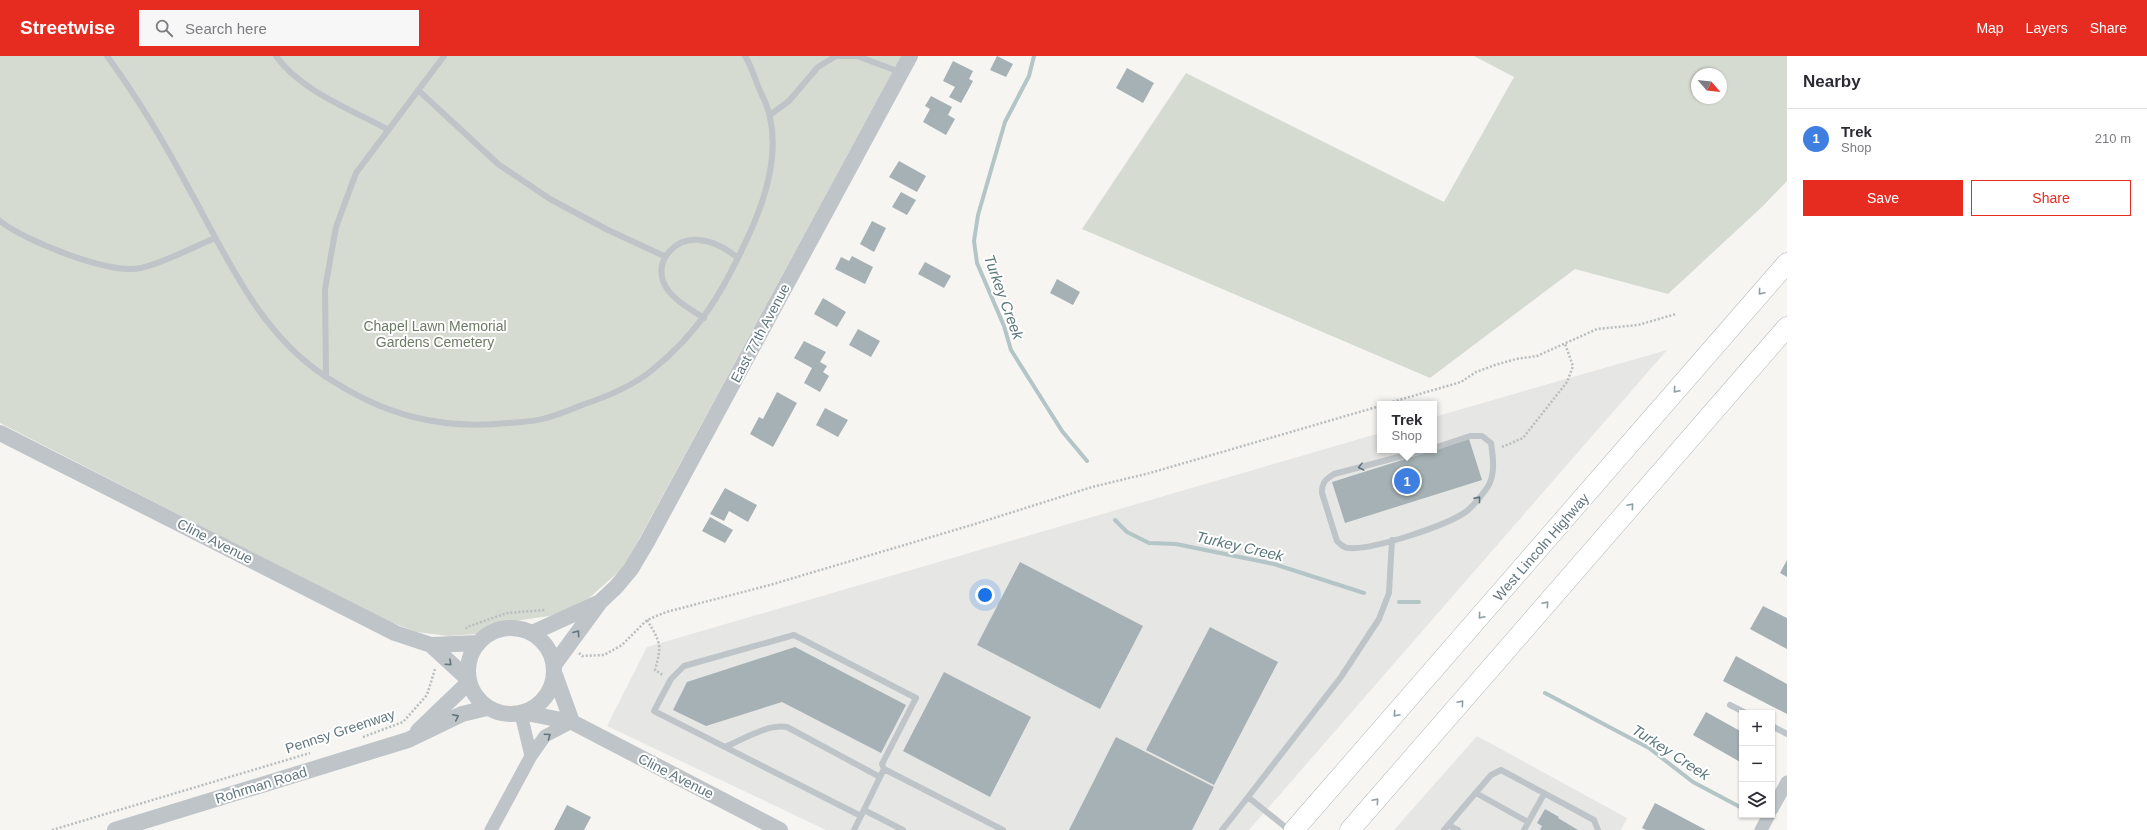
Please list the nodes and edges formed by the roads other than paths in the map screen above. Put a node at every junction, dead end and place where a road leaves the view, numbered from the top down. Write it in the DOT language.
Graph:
graph roads {
  1 [pos="107,56"];
  2 [pos="276,56"];
  3 [pos="444,56"];
  4 [pos="745,56"];
  5 [pos="857,56"];
  6 [pos="910,56"];
  7 [pos="901,73"];
  8 [pos="418,90"];
  9 [pos="770,115"];
  10 [pos="387,129"];
  11 [pos="0,222"];
  12 [pos="215,238"];
  13 [pos="664,256"];
  14 [pos="738,258"];
  15 [pos="1787,263"];
  16 [pos="704,318"];
  17 [pos="1787,327"];
  18 [pos="326,377"];
  19 [pos="0,433"];
  20 [pos="1437,447"];
  21 [pos="1414,453"];
  22 [pos="1392,540"];
  23 [pos="600,602"];
  24 [pos="532,633"];
  25 [pos="478,643"];
  26 [pos="431,646"];
  27 [pos="554,670"];
  28 [pos="469,681"];
  29 [pos="1730,705"];
  30 [pos="487,708"];
  31 [pos="1740,710"];
  32 [pos="523,713"];
  33 [pos="572,722"];
  34 [pos="1775,728"];
  35 [pos="1787,734"];
  36 [pos="408,740"];
  37 [pos="725,747"];
  38 [pos="531,756"];
  39 [pos="884,769"];
  40 [pos="880,777"];
  41 [pos="1787,782"];
  42 [pos="1476,793"];
  43 [pos="1544,794"];
  44 [pos="1248,797"];
  45 [pos="1775,804"];
  46 [pos="862,813"];
  47 [pos="1767,818"];
  48 [pos="1528,822"];
  49 [pos="1446,828"];
  50 [pos="115,830"];
  51 [pos="491,830"];
  52 [pos="780,830"];
  53 [pos="854,830"];
  54 [pos="903,830"];
  55 [pos="1003,830"];
  56 [pos="1222,830"];
  57 [pos="1289,830"];
  58 [pos="1294,830"];
  59 [pos="1350,830"];
  60 [pos="1458,830"];
  61 [pos="1524,830"];
  62 [pos="1598,830"];
  63 [pos="1761,830"];
  1 -- 12 [label="lane"];
  2 -- 10 [label="lane"];
  3 -- 8 [label="lane"];
  4 -- 9 [label="lane"];
  5 -- 7 [label="lane"];
  5 -- 9 [label="lane"];
  6 -- 7 [label="street, East 77th Avenue"];
  7 -- 23 [label="street, East 77th Avenue"];
  8 -- 10 [label="lane"];
  8 -- 13 [label="lane"];
  9 -- 14 [label="lane"];
  10 -- 18 [label="lane"];
  11 -- 12 [label="lane"];
  12 -- 18 [label="lane"];
  13 -- 14 [label="lane"];
  13 -- 16 [label="lane"];
  14 -- 16 [label="lane"];
  15 -- 58 [label="main road, West Lincoln Highway, one-way"];
  16 -- 18 [label="lane"];
  59 -- 17 [label="main road, one-way"];
  19 -- 26 [label="street, Cline Avenue"];
  22 -- 20 [label="lane, one-way"];
  21 -- 22 [label="lane, one-way"];
  22 -- 44 [label="lane"];
  23 -- 24 [label="street, East 77th Avenue"];
  27 -- 23 [label="street, East 77th Avenue, one-way"];
  24 -- 25 [label="street"];
  24 -- 27 [label="street"];
  25 -- 26 [label="street, Cline Avenue"];
  25 -- 28 [label="street"];
  26 -- 28 [label="street, Cline Avenue, one-way"];
  27 -- 32 [label="street"];
  27 -- 33 [label="street"];
  28 -- 30 [label="street"];
  28 -- 36 [label="street, Rohrman Road"];
  29 -- 31 [label="lane"];
  30 -- 32 [label="street"];
  36 -- 30 [label="street, Rohrman Road, one-way"];
  32 -- 33 [label="street, Cline Avenue"];
  32 -- 38 [label="street"];
  38 -- 33 [label="street, one-way"];
  33 -- 52 [label="street, Cline Avenue"];
  34 -- 35 [label="lane"];
  36 -- 50 [label="street, Rohrman Road"];
  37 -- 39 [label="lane"];
  37 -- 40 [label="lane"];
  37 -- 46 [label="lane"];
  38 -- 51 [label="street"];
  39 -- 40 [label="lane"];
  39 -- 55 [label="lane"];
  40 -- 46 [label="lane"];
  41 -- 45 [label="street"];
  42 -- 43 [label="lane"];
  42 -- 48 [label="lane"];
  42 -- 49 [label="lane"];
  43 -- 48 [label="lane"];
  43 -- 62 [label="lane"];
  44 -- 56 [label="lane"];
  44 -- 57 [label="lane"];
  46 -- 53 [label="lane"];
  46 -- 54 [label="lane"];
  47 -- 63 [label="street"];
  48 -- 61 [label="lane"];
  49 -- 60 [label="lane"];
}
